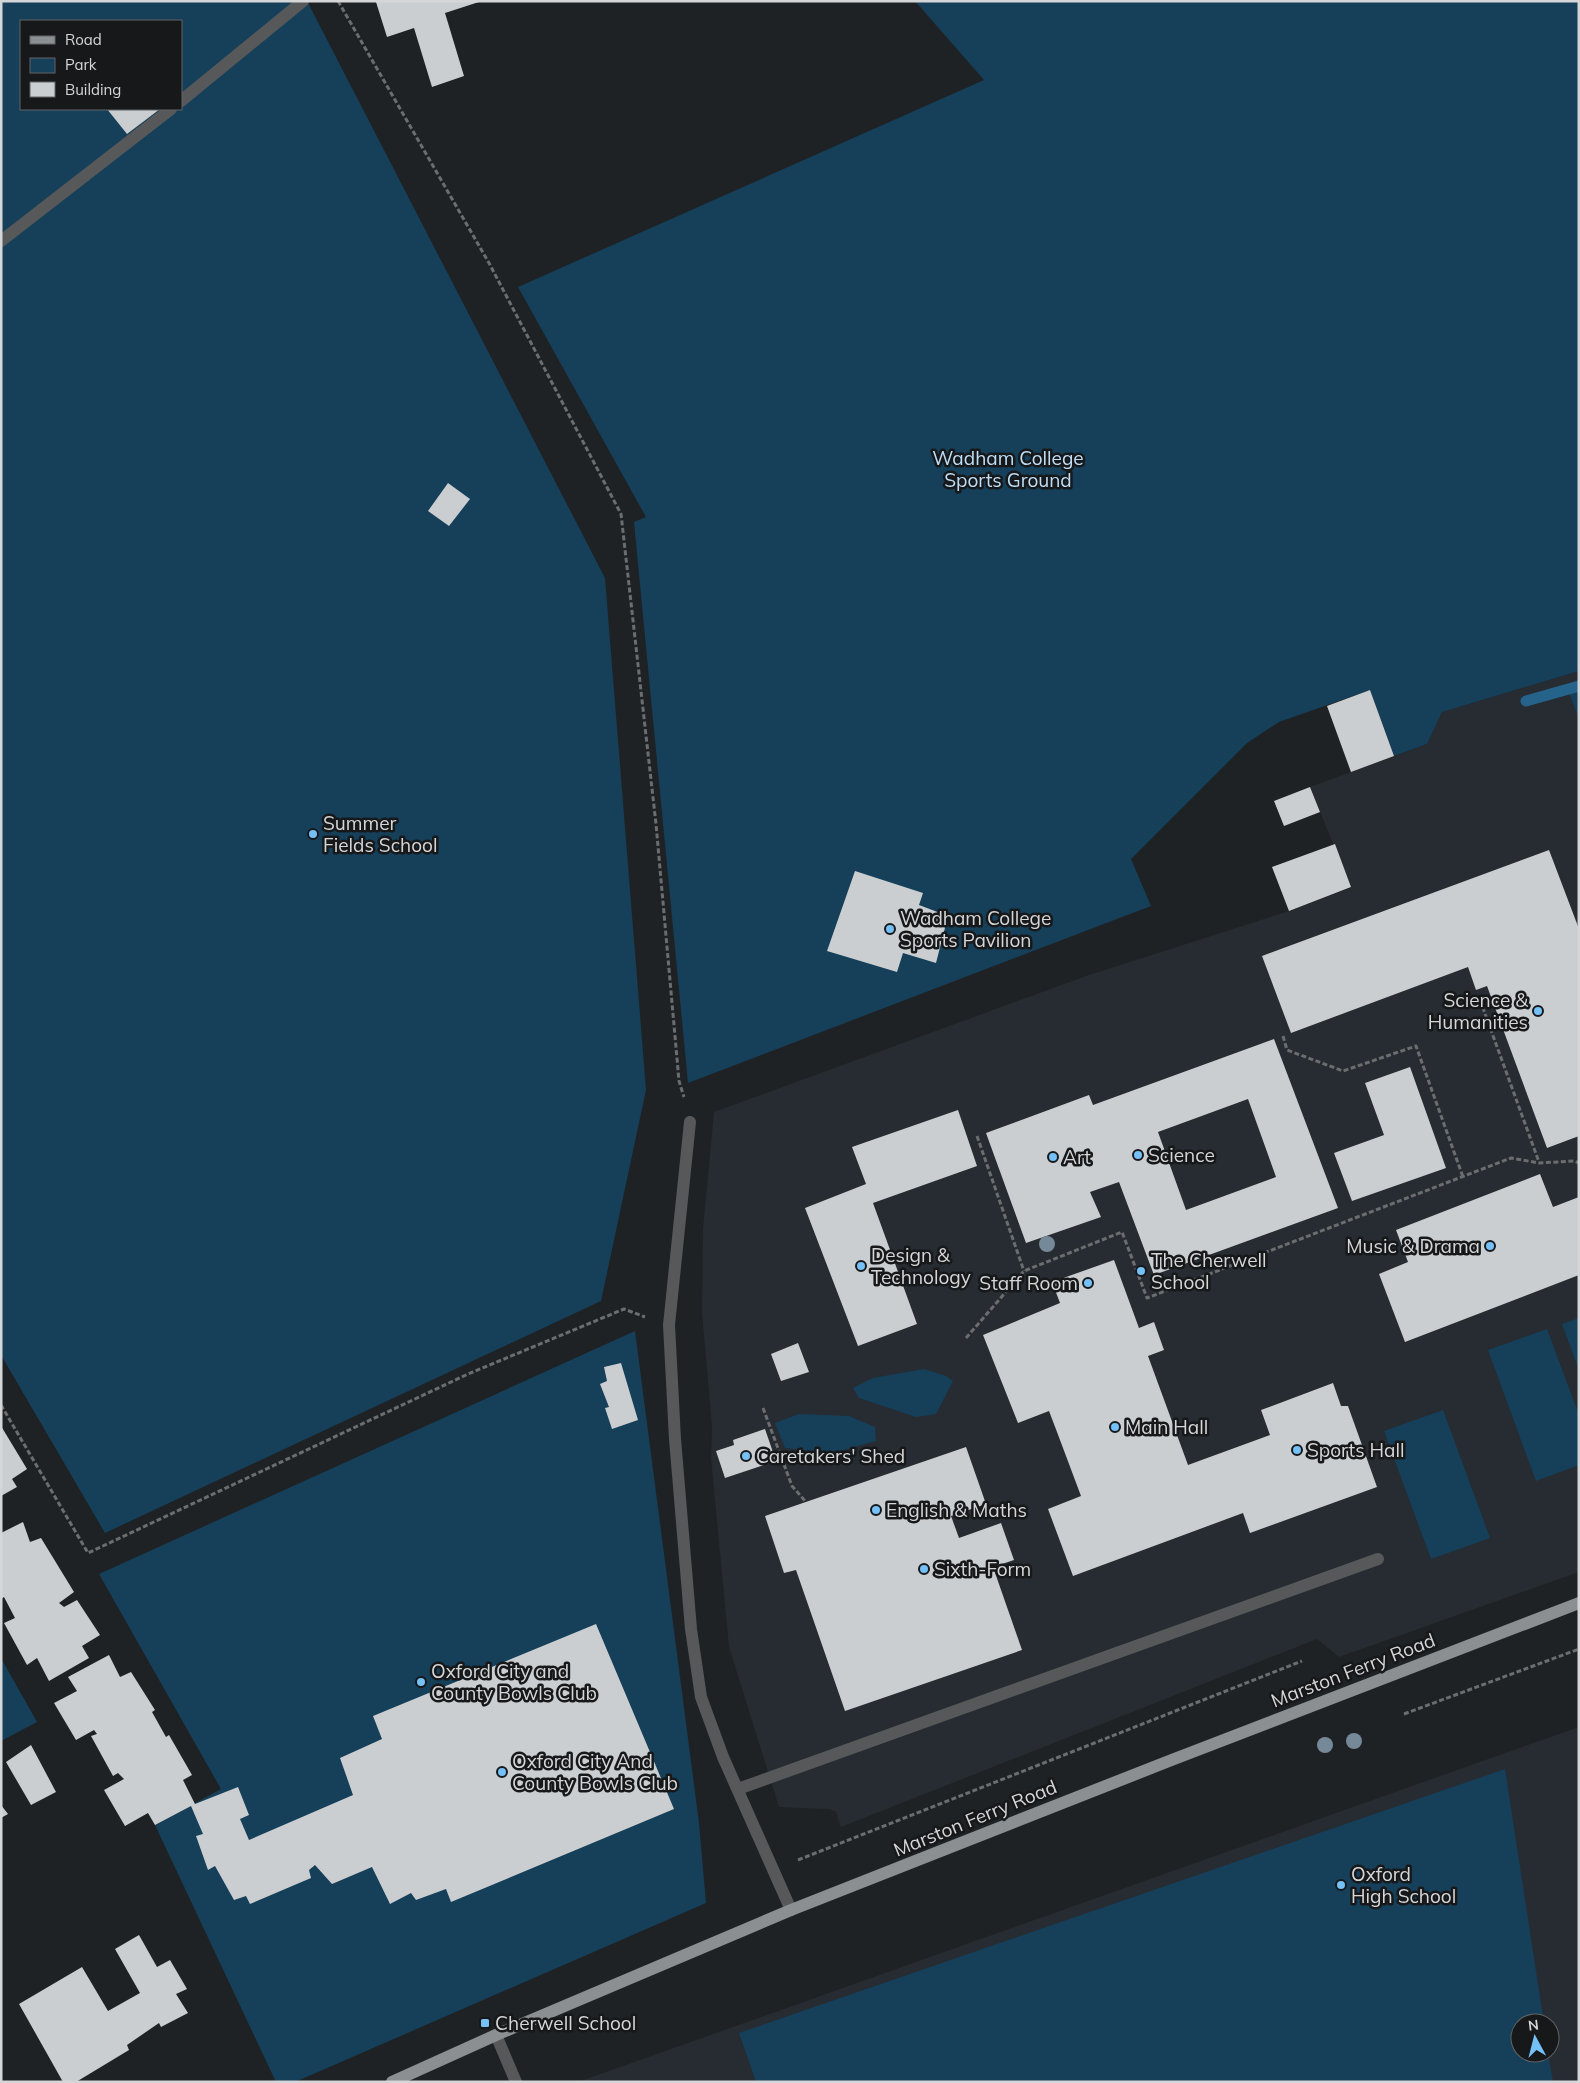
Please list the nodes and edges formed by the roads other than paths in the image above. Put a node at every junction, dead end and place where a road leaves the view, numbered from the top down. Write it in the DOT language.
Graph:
graph roads {
  1 [pos="304,1"];
  2 [pos="182,100"];
  3 [pos="170,110"];
  4 [pos="1,241"];
  5 [pos="690,1122"];
  6 [pos="1378,1559"];
  7 [pos="1579,1603"];
  8 [pos="738,1789"];
  9 [pos="791,1910"];
  10 [pos="496,2035"];
  11 [pos="392,2082"];
  12 [pos="516,2082"];
  1 -- 2 [label="lane"];
  3 -- 4 [label="lane"];
  5 -- 8 [label="lane"];
  6 -- 8 [label="lane"];
  7 -- 9 [label="main road, Marston Ferry Road"];
  8 -- 9 [label="lane"];
  9 -- 10 [label="main road, Marston Ferry Road"];
  10 -- 11 [label="main road, Marston Ferry Road"];
  10 -- 12 [label="lane"];
}
